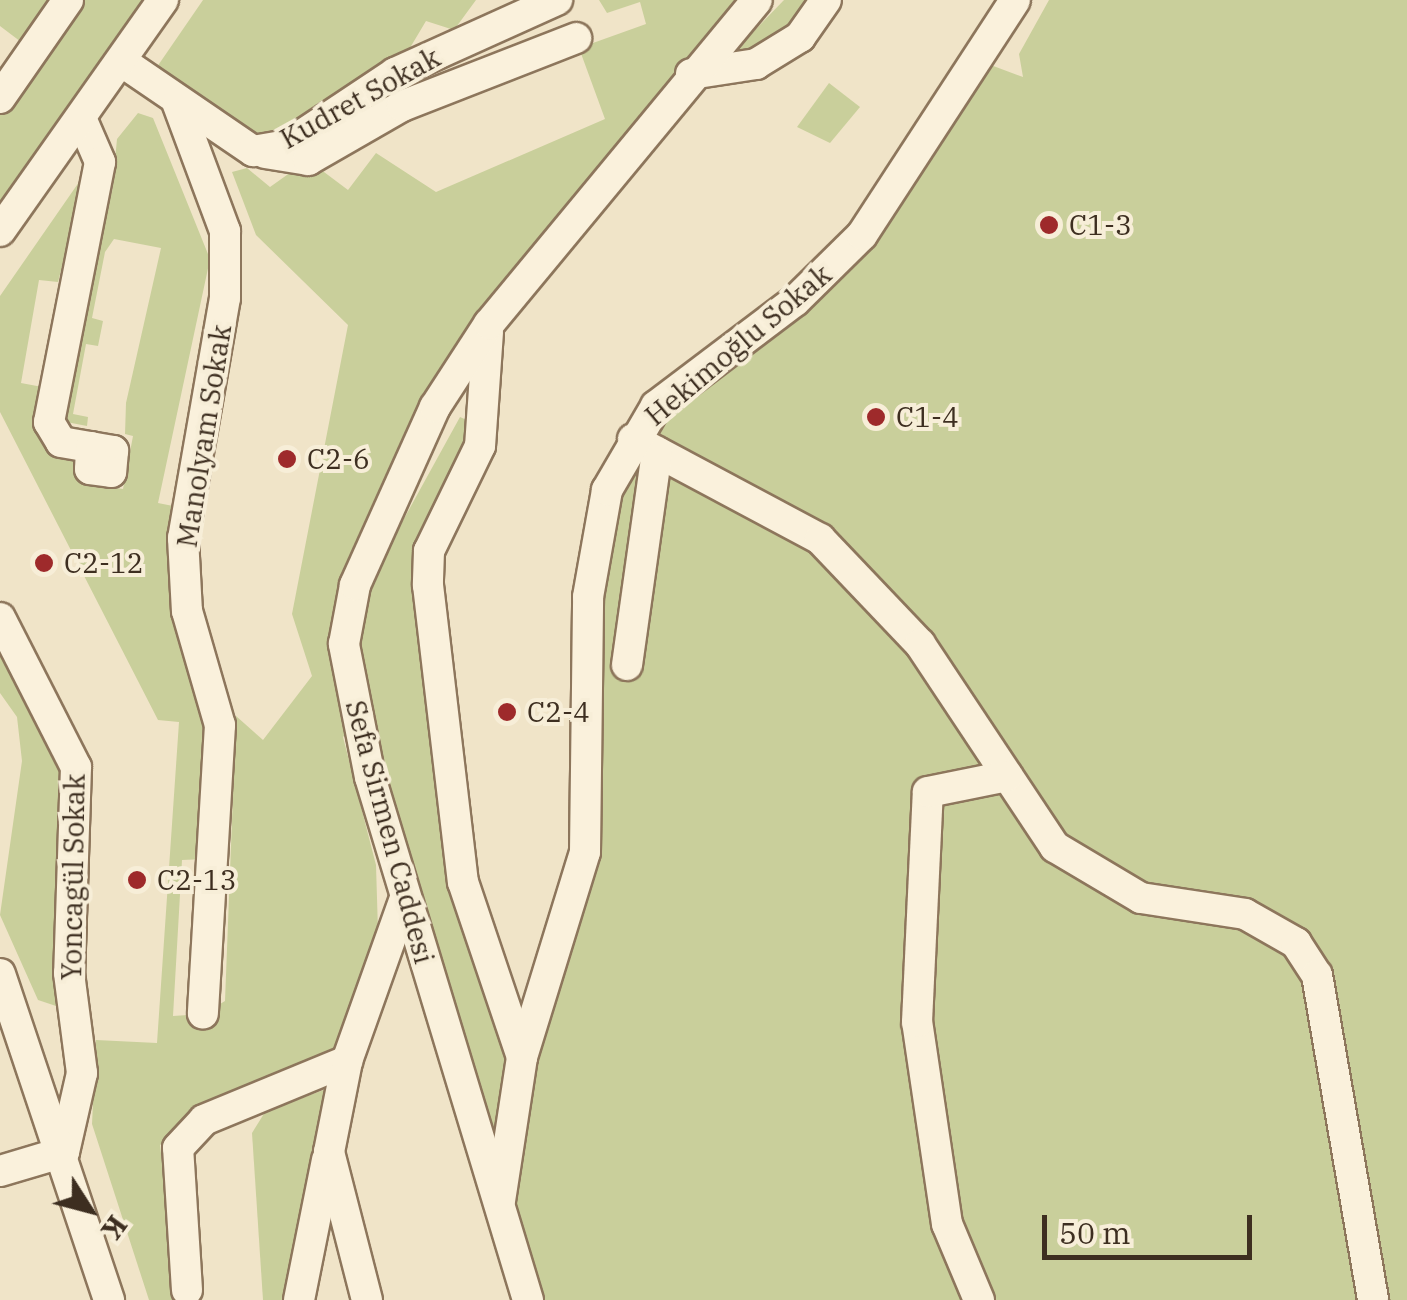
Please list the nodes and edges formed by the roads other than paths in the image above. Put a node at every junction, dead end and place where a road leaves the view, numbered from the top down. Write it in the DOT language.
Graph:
graph roads {
  1 [pos="68,0"];
  2 [pos="163,0"];
  3 [pos="557,0"];
  4 [pos="757,0"];
  5 [pos="826,0"];
  6 [pos="1015,0"];
  7 [pos="576,38"];
  8 [pos="121,61"];
  9 [pos="690,74"];
  10 [pos="0,98"];
  11 [pos="178,102"];
  12 [pos="81,118"];
  13 [pos="252,151"];
  14 [pos="0,231"];
  15 [pos="489,324"];
  16 [pos="645,445"];
  17 [pos="91,447"];
  18 [pos="0,618"];
  19 [pos="627,665"];
  20 [pos="1007,776"];
  21 [pos="406,898"];
  22 [pos="0,974"];
  23 [pos="203,1014"];
  24 [pos="10,1028"];
  25 [pos="522,1057"];
  26 [pos="347,1061"];
  27 [pos="64,1152"];
  28 [pos="329,1152"];
  29 [pos="0,1171"];
  30 [pos="500,1203"];
  31 [pos="187,1290"];
  32 [pos="109,1300"];
  33 [pos="299,1300"];
  34 [pos="366,1300"];
  35 [pos="528,1300"];
  36 [pos="979,1300"];
  37 [pos="1372,1300"];
  1 -- 10 [label="street"];
  2 -- 8 [label="street"];
  3 -- 13 [label="street, Kudret Sokak"];
  4 -- 9 [label="street, Sefa Sirmen Caddesi"];
  5 -- 9 [label="street"];
  6 -- 16 [label="street, Hekimoğlu Sokak"];
  7 -- 13 [label="street"];
  8 -- 11 [label="street, Kudret Sokak"];
  8 -- 12 [label="street"];
  9 -- 15 [label="street, Sefa Sirmen Caddesi"];
  11 -- 13 [label="street, Kudret Sokak"];
  11 -- 23 [label="street, Manolyam Sokak"];
  12 -- 14 [label="street"];
  12 -- 17 [label="street"];
  15 -- 21 [label="street, Sefa Sirmen Caddesi"];
  15 -- 25 [label="street"];
  16 -- 19 [label="street"];
  16 -- 20 [label="street"];
  16 -- 25 [label="street, Hekimoğlu Sokak"];
  18 -- 27 [label="street, Yoncagül Sokak"];
  20 -- 36 [label="street"];
  20 -- 37 [label="street"];
  21 -- 26 [label="street"];
  21 -- 30 [label="street, Sefa Sirmen Caddesi"];
  22 -- 24 [label="street"];
  24 -- 27 [label="street"];
  25 -- 30 [label="street, Hekimoğlu Sokak"];
  26 -- 28 [label="street"];
  26 -- 31 [label="street"];
  27 -- 29 [label="street"];
  27 -- 32 [label="street"];
  28 -- 33 [label="street"];
  28 -- 34 [label="street"];
  30 -- 35 [label="street, Sefa Sirmen Caddesi"];
}
